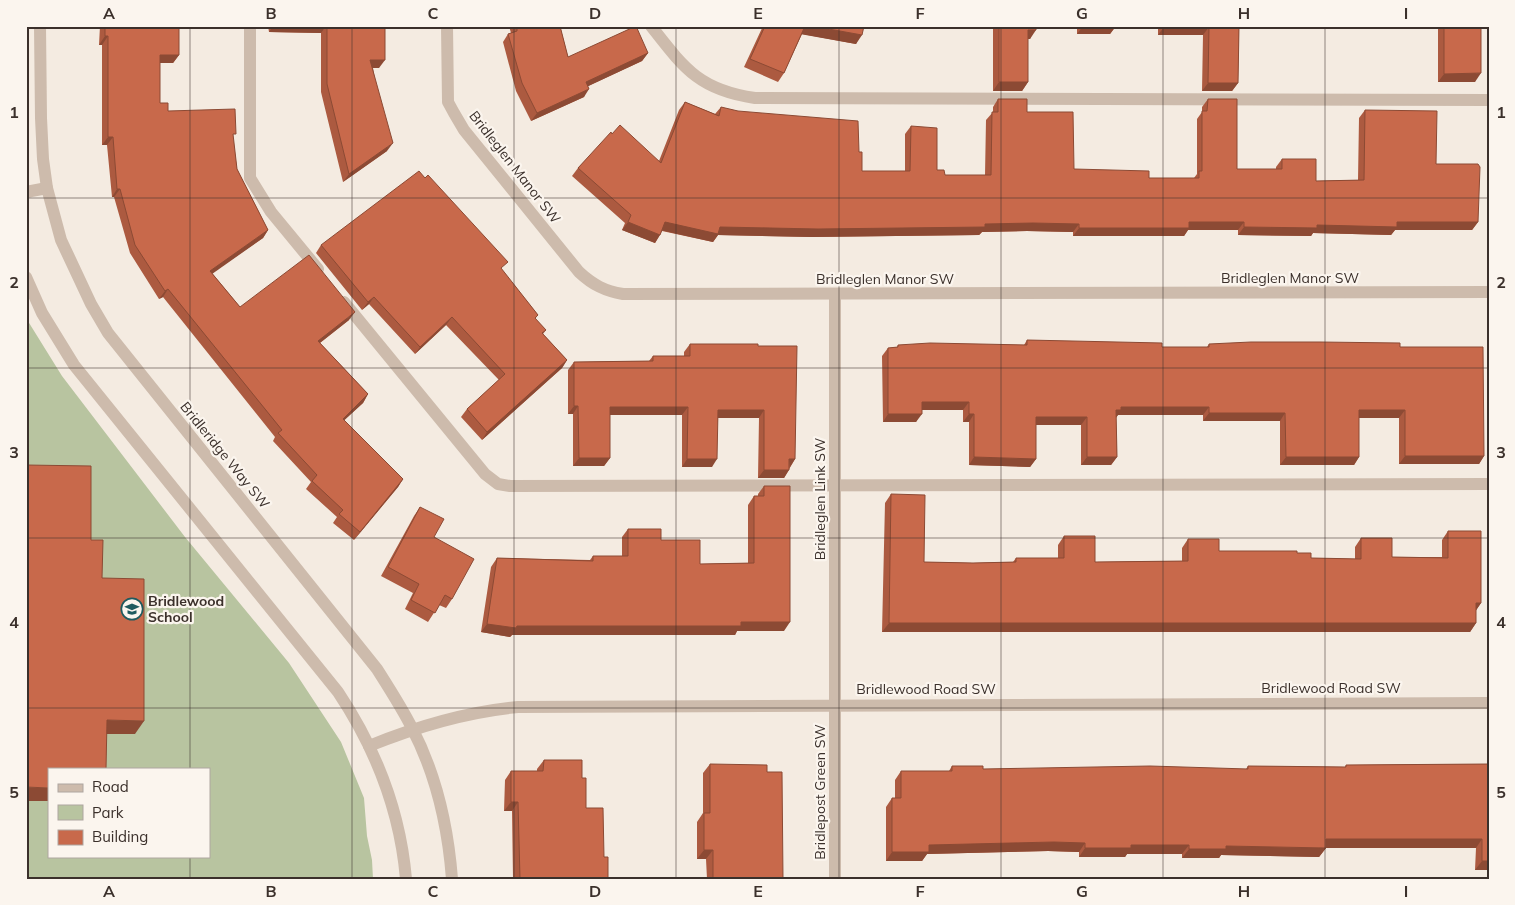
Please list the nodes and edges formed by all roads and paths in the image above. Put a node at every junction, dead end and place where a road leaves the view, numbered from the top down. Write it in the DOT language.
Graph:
graph roads {
  1 [pos="40,26"];
  2 [pos="250,26"];
  3 [pos="447,26"];
  4 [pos="651,26"];
  5 [pos="1489,100"];
  6 [pos="47,188"];
  7 [pos="26,192"];
  8 [pos="26,277"];
  9 [pos="324,277"];
  10 [pos="336,292"];
  11 [pos="1489,292"];
  12 [pos="835,294"];
  13 [pos="1489,484"];
  14 [pos="835,486"];
  15 [pos="1489,703"];
  16 [pos="835,704"];
  17 [pos="412,728"];
  18 [pos="369,746"];
  19 [pos="406,879"];
  20 [pos="452,879"];
  21 [pos="835,879"];
  1 -- 6 [label="street, Bridleridge Way SW"];
  2 -- 9 [label="street"];
  3 -- 12 [label="street, Bridleglen Manor SW"];
  4 -- 5 [label="street"];
  6 -- 7 [label="street"];
  6 -- 17 [label="street, Bridleridge Way SW"];
  8 -- 18 [label="street"];
  10 -- 14 [label="street"];
  11 -- 12 [label="street, Bridleglen Manor SW"];
  12 -- 14 [label="street, Bridleglen Link SW"];
  13 -- 14 [label="street"];
  14 -- 16 [label="street, Bridleglen Link SW"];
  15 -- 16 [label="street, Bridlewood Road SW"];
  16 -- 17 [label="street, Bridlewood Road SW"];
  16 -- 21 [label="street, Bridlepost Green SW"];
  17 -- 18 [label="street, Bridlewood Road SW"];
  17 -- 20 [label="street, Bridleridge Way SW"];
  18 -- 19 [label="street"];
}
